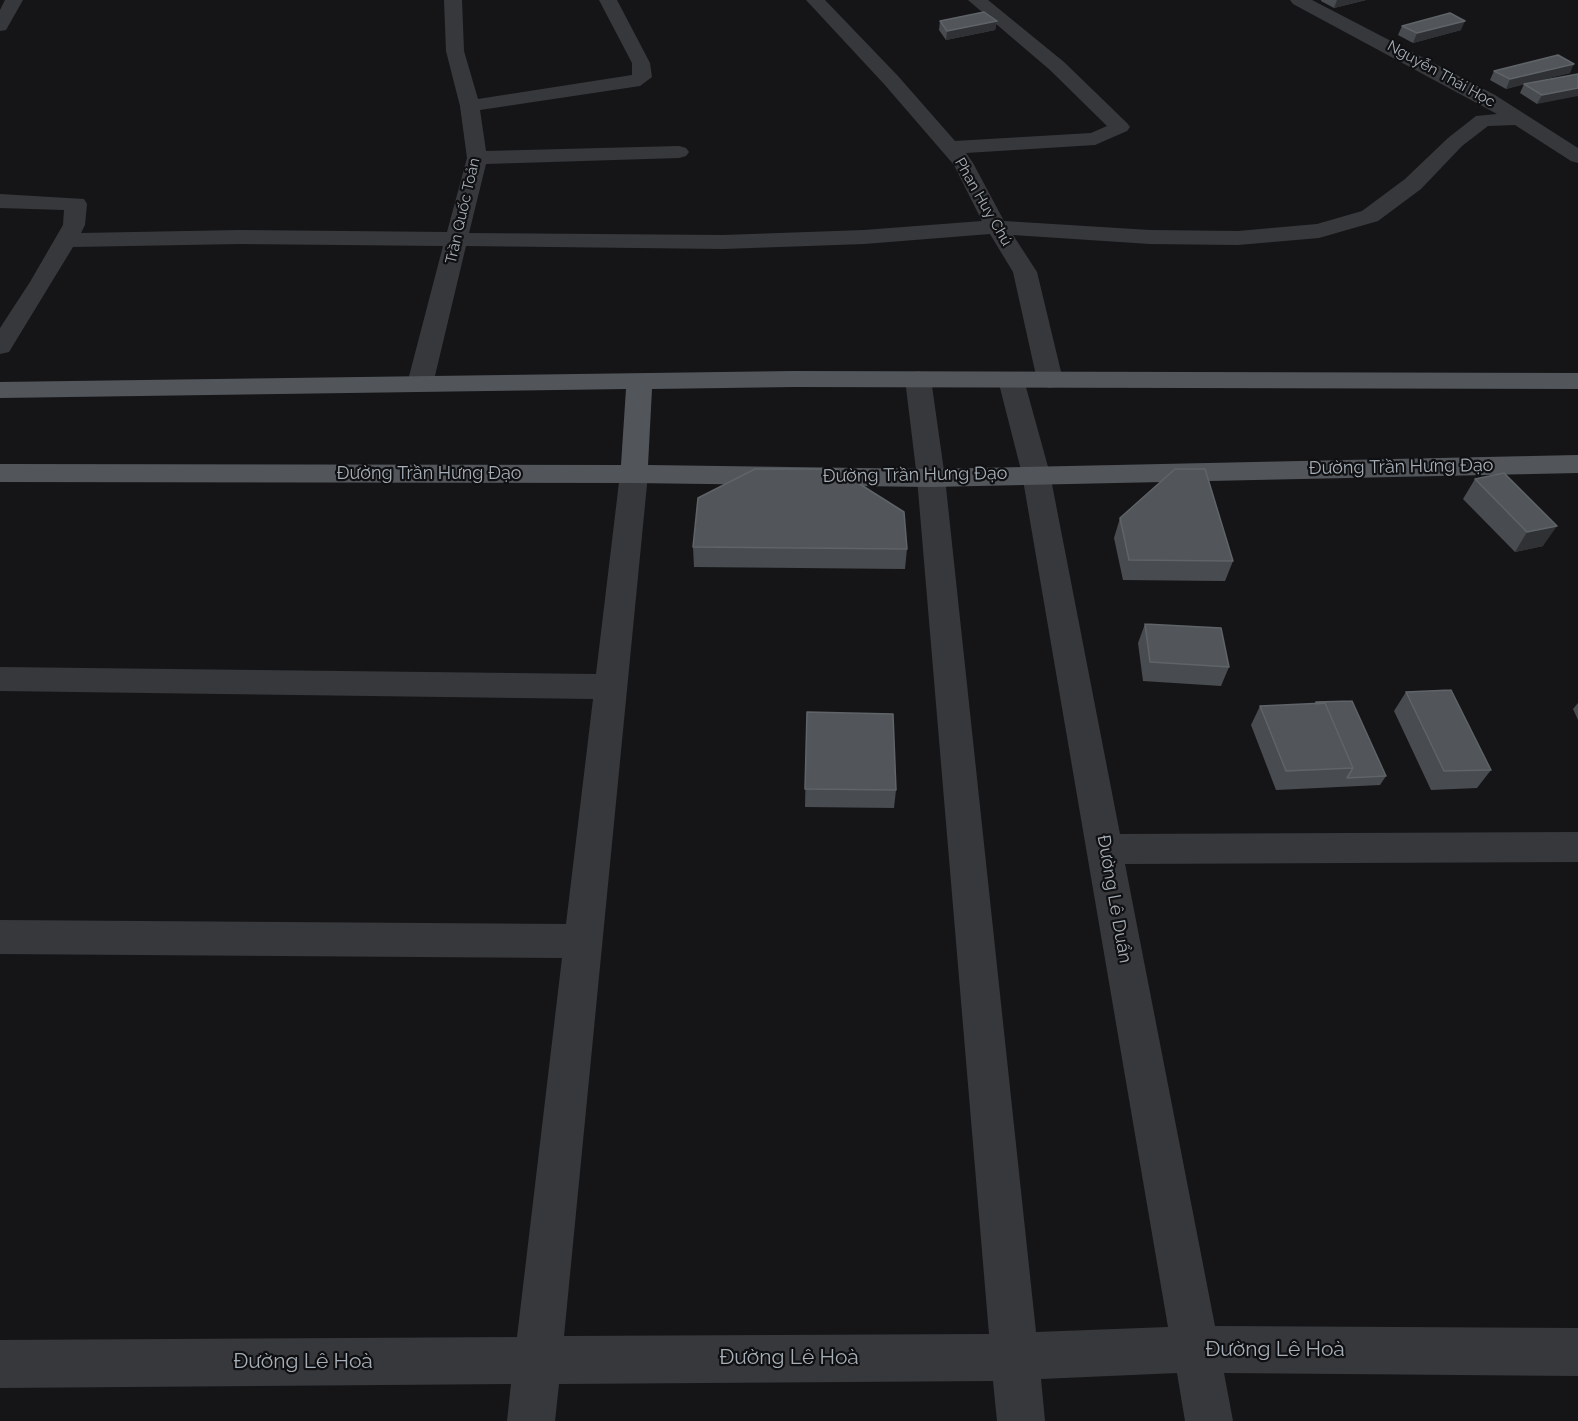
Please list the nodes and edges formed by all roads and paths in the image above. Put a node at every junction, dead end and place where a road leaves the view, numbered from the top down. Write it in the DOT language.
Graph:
graph roads {
  1 [pos="14,0"];
  2 [pos="453,0"];
  3 [pos="608,0"];
  4 [pos="815,0"];
  5 [pos="977,0"];
  6 [pos="1299,0"];
  7 [pos="0,26"];
  8 [pos="470,106"];
  9 [pos="1518,119"];
  10 [pos="1541,134"];
  11 [pos="1578,145"];
  12 [pos="950,148"];
  13 [pos="679,152"];
  14 [pos="1578,157"];
  15 [pos="477,158"];
  16 [pos="0,201"];
  17 [pos="997,227"];
  18 [pos="457,239"];
  19 [pos="65,240"];
  20 [pos="0,347"];
  21 [pos="918,379"];
  22 [pos="1011,380"];
  23 [pos="1050,380"];
  24 [pos="639,381"];
  25 [pos="1578,381"];
  26 [pos="420,384"];
  27 [pos="0,390"];
  28 [pos="1578,464"];
  29 [pos="0,473"];
  30 [pos="634,474"];
  31 [pos="1036,474"];
  32 [pos="931,478"];
  33 [pos="0,679"];
  34 [pos="612,687"];
  35 [pos="1578,847"];
  36 [pos="1105,849"];
  37 [pos="0,937"];
  38 [pos="584,940"];
  39 [pos="1197,1350"];
  40 [pos="1578,1352"];
  41 [pos="1014,1357"];
  42 [pos="538,1360"];
  43 [pos="0,1364"];
  44 [pos="531,1421"];
  45 [pos="1021,1421"];
  46 [pos="1209,1421"];
  1 -- 7 [label="street"];
  2 -- 8 [label="street, Trần Quốc Toản"];
  3 -- 8 [label="street"];
  4 -- 12 [label="street, Phan Huy Chú"];
  5 -- 12 [label="street"];
  6 -- 9 [label="street, Nguyễn Thái Học"];
  8 -- 15 [label="street, Trần Quốc Toản"];
  9 -- 10 [label="street, Nguyễn Thái Học"];
  9 -- 17 [label="street"];
  10 -- 11 [label="street"];
  10 -- 14 [label="street, Nguyễn Thái Học"];
  12 -- 17 [label="street, Phan Huy Chú"];
  13 -- 15 [label="street"];
  15 -- 18 [label="street, Trần Quốc Toản"];
  16 -- 19 [label="street"];
  17 -- 18 [label="street"];
  17 -- 23 [label="street, Phan Huy Chú"];
  18 -- 19 [label="street"];
  18 -- 26 [label="street, Trần Quốc Toản"];
  19 -- 20 [label="street"];
  21 -- 22 [label="main road"];
  21 -- 24 [label="main road"];
  21 -- 32 [label="street"];
  22 -- 23 [label="main road"];
  22 -- 31 [label="street, Đường Lê Duẩn"];
  23 -- 25 [label="main road"];
  24 -- 26 [label="main road"];
  24 -- 30 [label="main road"];
  26 -- 27 [label="main road"];
  28 -- 31 [label="main road, Đường Trần Hưng Đạo"];
  29 -- 30 [label="main road, Đường Trần Hưng Đạo"];
  30 -- 32 [label="main road, Đường Trần Hưng Đạo"];
  30 -- 34 [label="street"];
  31 -- 32 [label="main road, Đường Trần Hưng Đạo"];
  31 -- 36 [label="street, Đường Lê Duẩn"];
  32 -- 41 [label="street"];
  33 -- 34 [label="street"];
  34 -- 38 [label="street"];
  35 -- 36 [label="street"];
  36 -- 39 [label="street, Đường Lê Duẩn"];
  37 -- 38 [label="street"];
  38 -- 42 [label="street"];
  39 -- 40 [label="street, Đường Lê Hoà"];
  39 -- 41 [label="street, Đường Lê Hoà"];
  39 -- 46 [label="street, Đường Lê Duẩn"];
  41 -- 42 [label="street, Đường Lê Hoà"];
  41 -- 45 [label="street"];
  42 -- 43 [label="street, Đường Lê Hoà"];
  42 -- 44 [label="street"];
}
